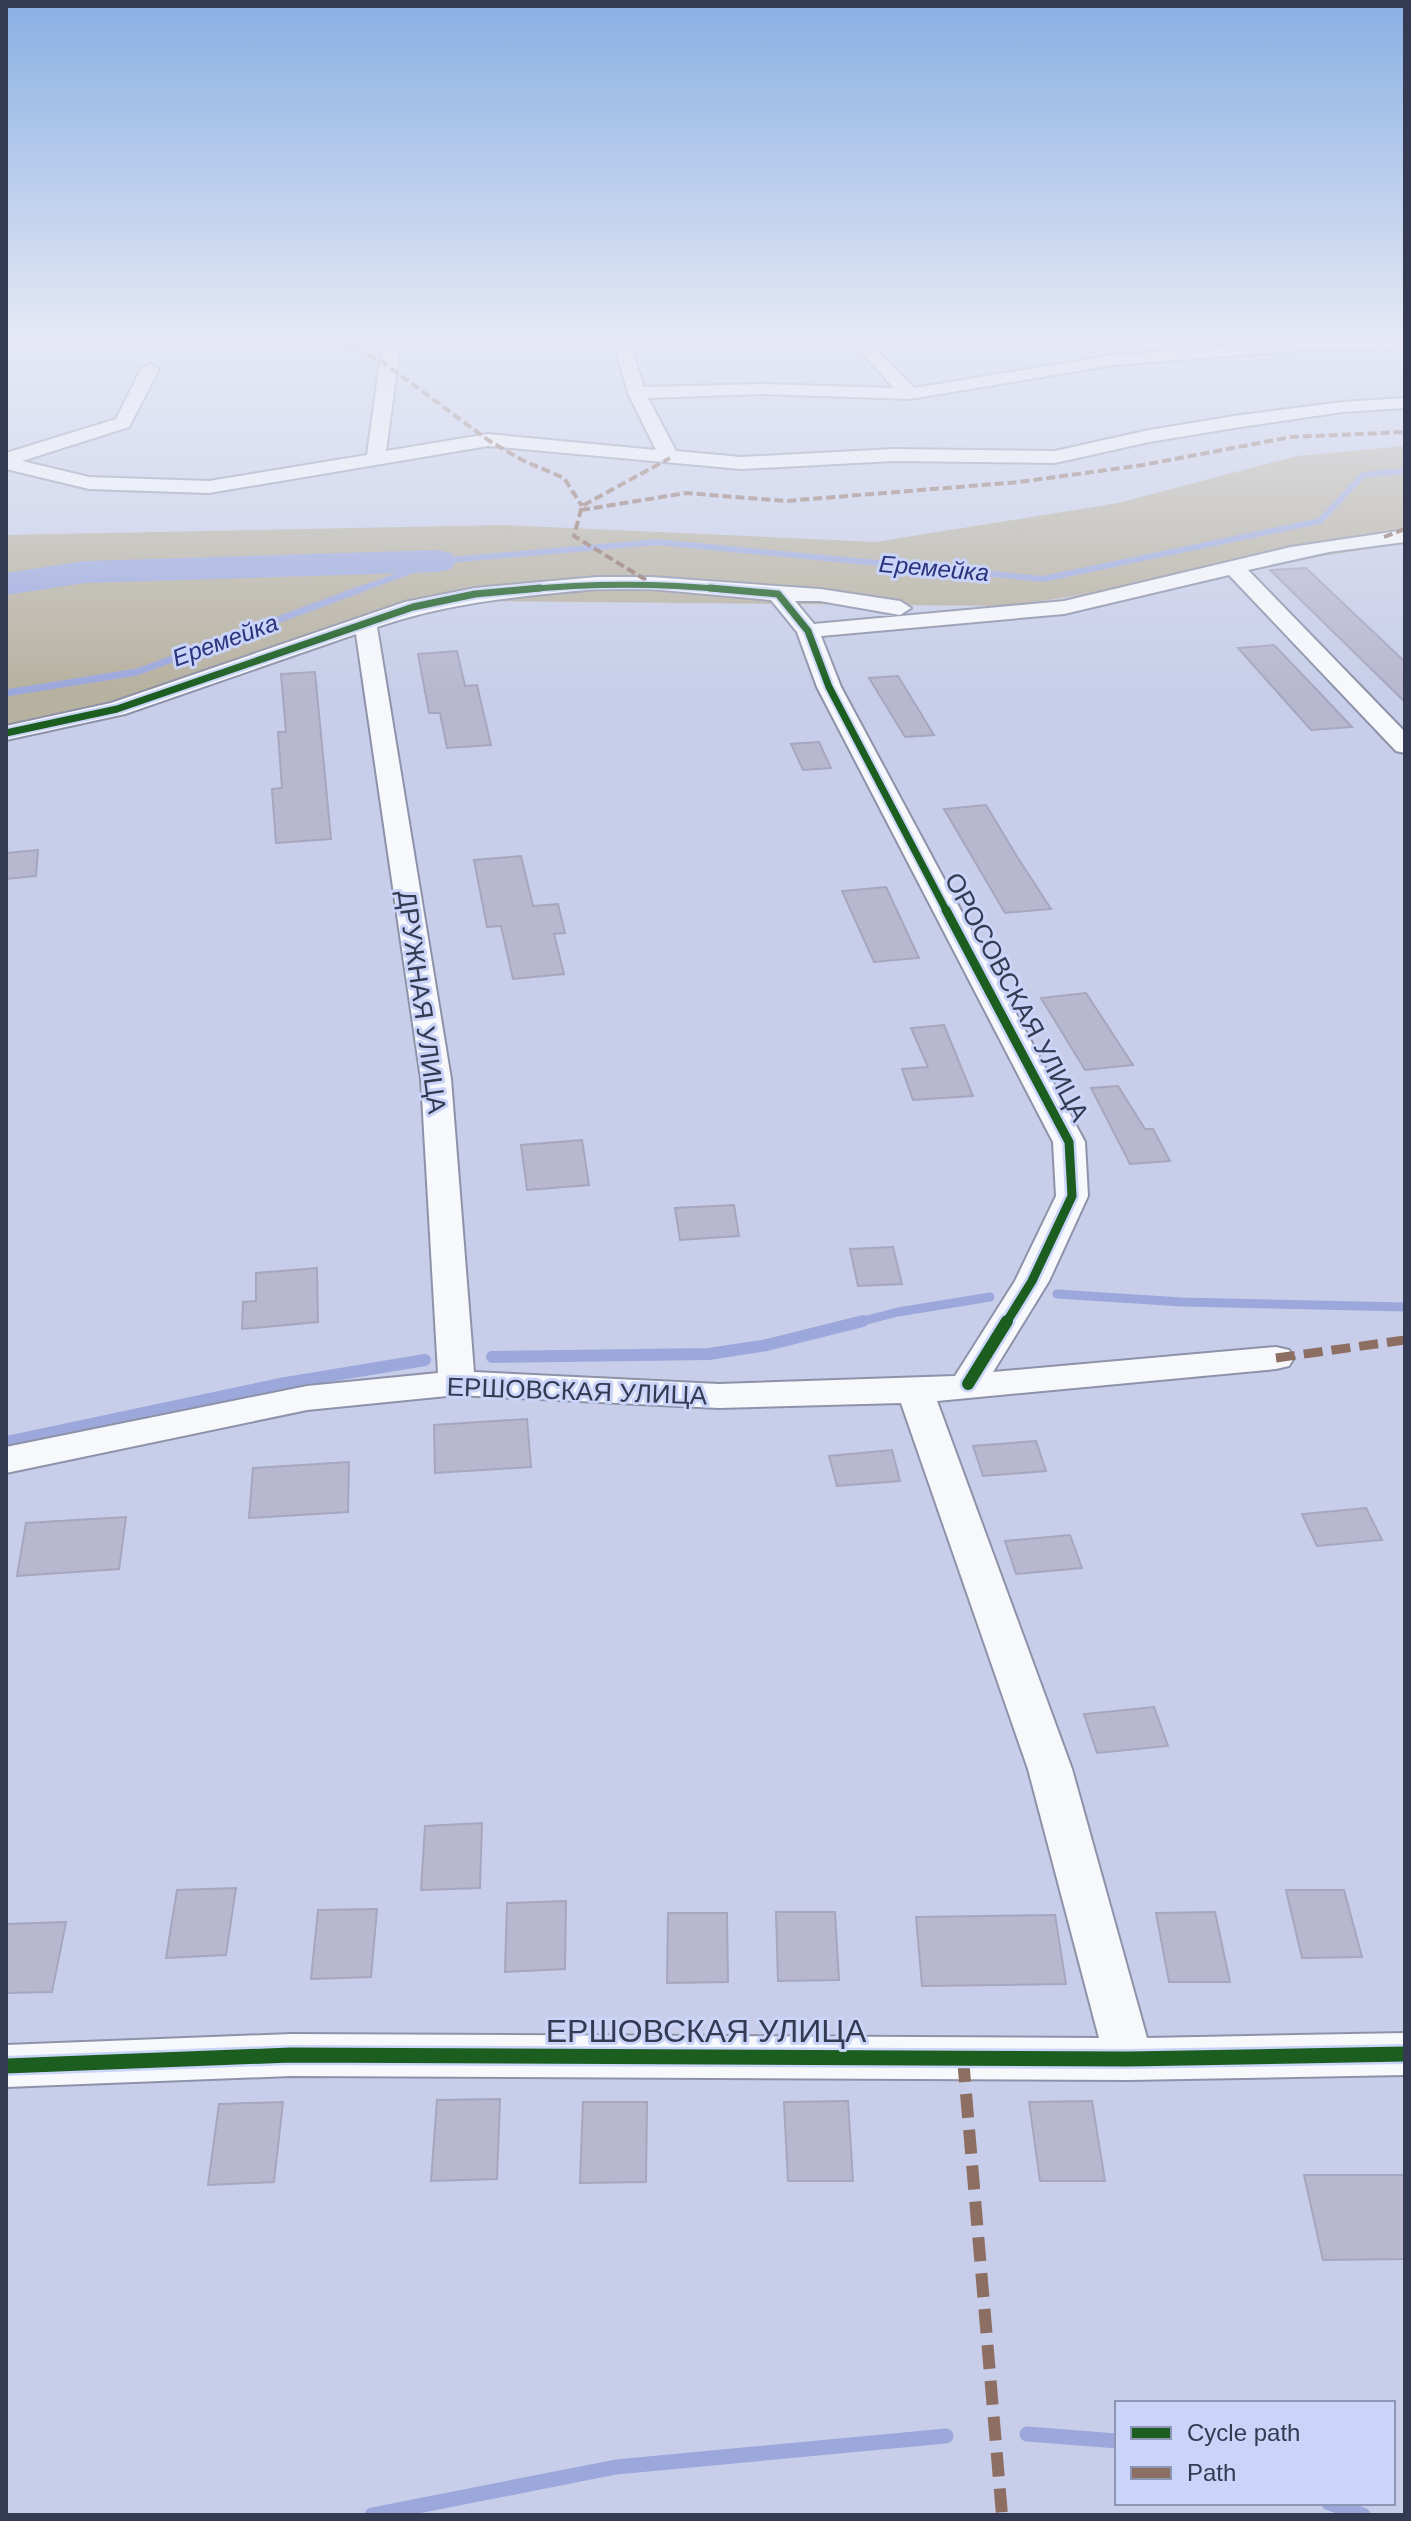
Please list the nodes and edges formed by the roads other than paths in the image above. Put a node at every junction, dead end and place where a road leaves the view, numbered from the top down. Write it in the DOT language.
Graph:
graph roads {
  1 [pos="385,456"];
  2 [pos="646,456"];
  3 [pos="881,456"];
  4 [pos="945,456"];
  5 [pos="1061,456"];
  6 [pos="376,457"];
  7 [pos="670,458"];
  8 [pos="6,461"];
  9 [pos="1405,536"];
  10 [pos="1235,569"];
  11 [pos="778,594"];
  12 [pos="960,618"];
  13 [pos="365,623"];
  14 [pos="808,631"];
  15 [pos="6,733"];
  16 [pos="1405,746"];
  17 [pos="1276,1358"];
  18 [pos="457,1383"];
  19 [pos="968,1384"];
  20 [pos="915,1391"];
  21 [pos="6,1460"];
  22 [pos="1405,2054"];
  23 [pos="1129,2059"];
  24 [pos="6,2066"];
  1 -- 6 [label="street"];
  2 -- 7 [label="street"];
  3 -- 7 [label="street"];
  4 -- 5 [label="street"];
  6 -- 8 [label="street"];
  9 -- 10 [label="street"];
  10 -- 12 [label="street"];
  10 -- 16 [label="street"];
  11 -- 12 [label="street"];
  11 -- 13 [label="street"];
  11 -- 14 [label="street, ОРОСОВСКАЯ УЛИЦА"];
  12 -- 14 [label="street"];
  13 -- 15 [label="street"];
  13 -- 18 [label="street, ДРУЖНАЯ УЛИЦА"];
  14 -- 19 [label="street, ОРОСОВСКАЯ УЛИЦА"];
  17 -- 19 [label="street, ЕРШОВСКАЯ УЛИЦА"];
  18 -- 20 [label="street, ЕРШОВСКАЯ УЛИЦА"];
  18 -- 21 [label="street, ЕРШОВСКАЯ УЛИЦА"];
  19 -- 20 [label="street, ЕРШОВСКАЯ УЛИЦА"];
  20 -- 23 [label="street"];
  22 -- 23 [label="street, ЕРШОВСКАЯ УЛИЦА"];
  23 -- 24 [label="street, ЕРШОВСКАЯ УЛИЦА"];
}
